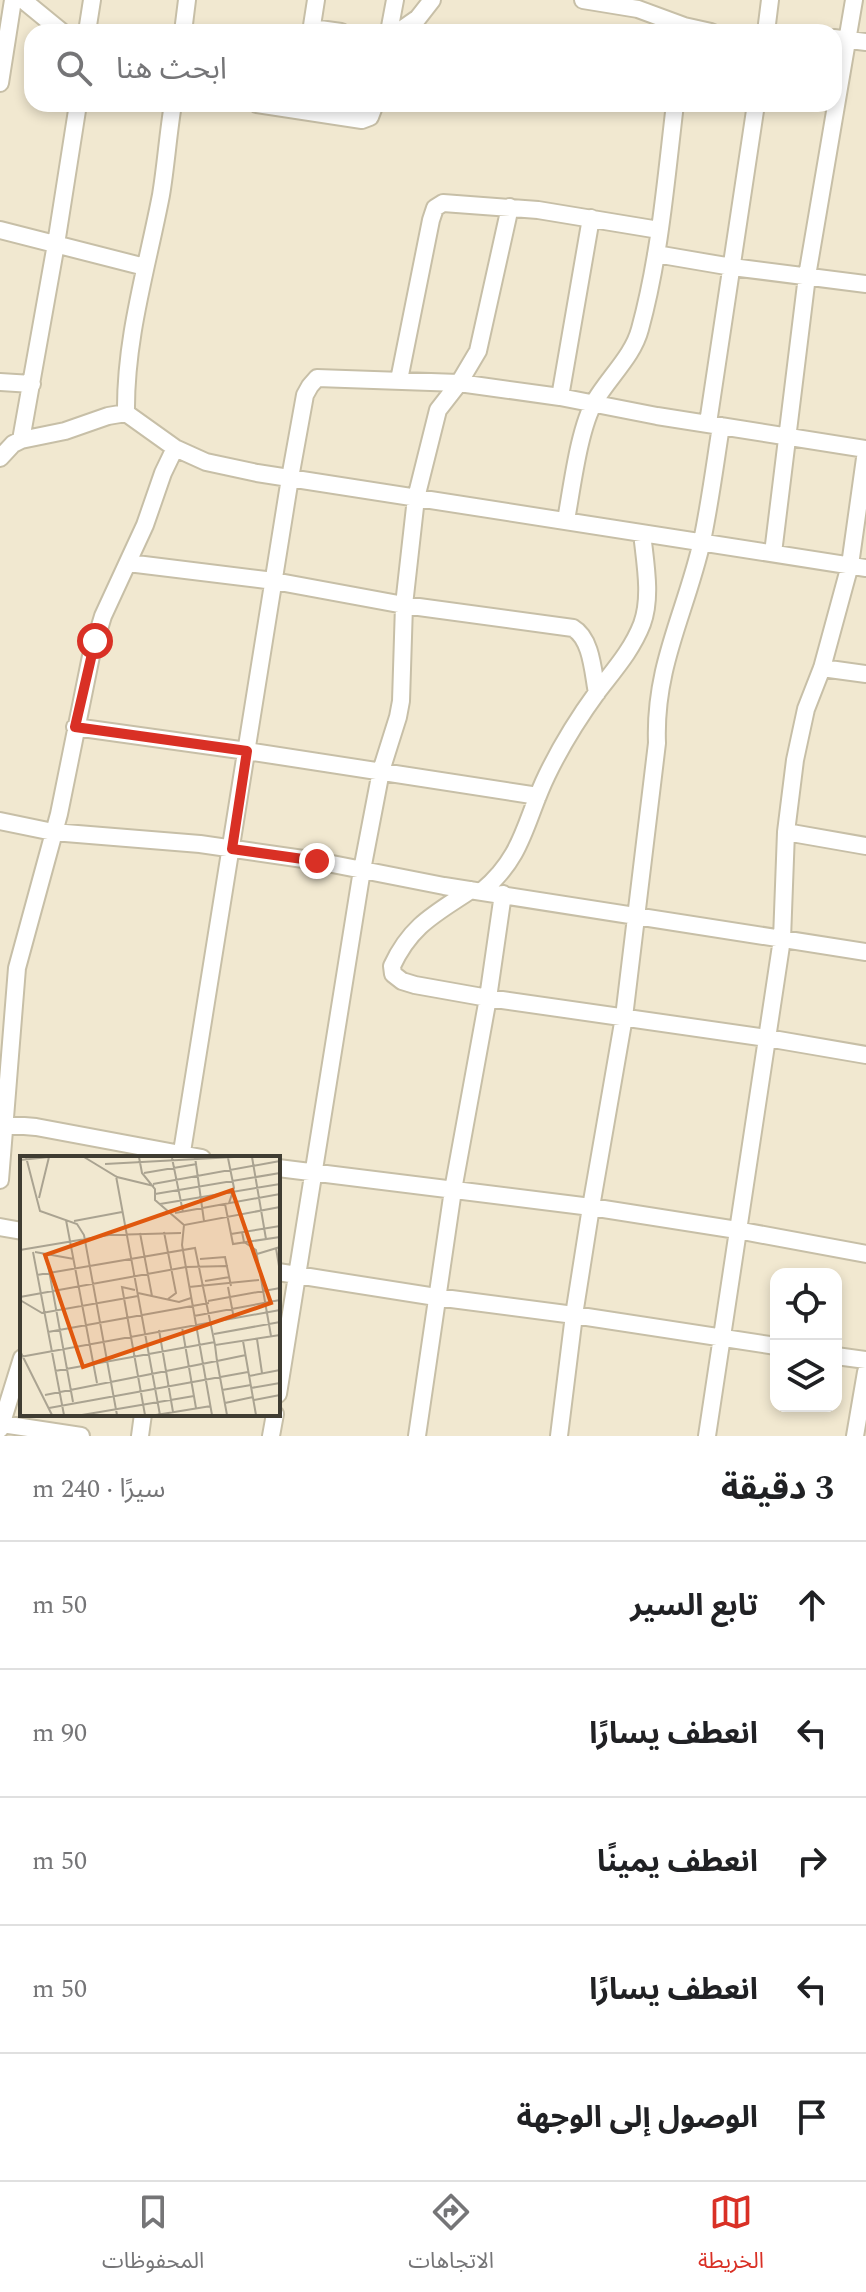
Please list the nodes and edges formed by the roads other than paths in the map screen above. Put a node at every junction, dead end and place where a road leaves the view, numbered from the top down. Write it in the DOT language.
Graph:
graph roads {
  1 [pos="13,0"];
  2 [pos="23,0"];
  3 [pos="92,0"];
  4 [pos="187,0"];
  5 [pos="316,0"];
  6 [pos="395,0"];
  7 [pos="432,0"];
  8 [pos="583,0"];
  9 [pos="770,0"];
  10 [pos="854,0"];
  11 [pos="639,5"];
  12 [pos="52,24"];
  13 [pos="88,24"];
  14 [pos="184,24"];
  15 [pos="312,24"];
  16 [pos="390,24"];
  17 [pos="409,24"];
  18 [pos="675,24"];
  19 [pos="767,24"];
  20 [pos="842,35"];
  21 [pos="842,38"];
  22 [pos="866,42"];
  23 [pos="0,83"];
  24 [pos="77,112"];
  25 [pos="172,112"];
  26 [pos="324,112"];
  27 [pos="372,112"];
  28 [pos="674,112"];
  29 [pos="755,112"];
  30 [pos="830,112"];
  31 [pos="510,207"];
  32 [pos="591,218"];
  33 [pos="0,230"];
  34 [pos="659,230"];
  35 [pos="56,244"];
  36 [pos="656,254"];
  37 [pos="145,267"];
  38 [pos="732,267"];
  39 [pos="807,276"];
  40 [pos="866,284"];
  41 [pos="399,380"];
  42 [pos="0,382"];
  43 [pos="459,383"];
  44 [pos="32,384"];
  45 [pos="560,397"];
  46 [pos="594,403"];
  47 [pos="126,413"];
  48 [pos="714,425"];
  49 [pos="788,437"];
  50 [pos="21,440"];
  51 [pos="175,448"];
  52 [pos="866,450"];
  53 [pos="0,458"];
  54 [pos="290,478"];
  55 [pos="416,498"];
  56 [pos="566,520"];
  57 [pos="642,533"];
  58 [pos="702,542"];
  59 [pos="773,553"];
  60 [pos="128,563"];
  61 [pos="858,567"];
  62 [pos="274,581"];
  63 [pos="404,605"];
  64 [pos="822,668"];
  65 [pos="866,674"];
  66 [pos="597,693"];
  67 [pos="75,727"];
  68 [pos="247,751"];
  69 [pos="381,771"];
  70 [pos="538,796"];
  71 [pos="0,821"];
  72 [pos="53,832"];
  73 [pos="786,832"];
  74 [pos="866,846"];
  75 [pos="232,849"];
  76 [pos="362,870"];
  77 [pos="476,890"];
  78 [pos="503,894"];
  79 [pos="637,916"];
  80 [pos="782,939"];
  81 [pos="866,952"];
  82 [pos="488,998"];
  83 [pos="624,1017"];
  84 [pos="767,1038"];
  85 [pos="866,1055"];
  86 [pos="2,1124"];
  87 [pos="177,1156"];
  88 [pos="182,1156"];
  89 [pos="280,1168"];
  90 [pos="312,1172"];
  91 [pos="0,1180"];
  92 [pos="453,1190"];
  93 [pos="591,1207"];
  94 [pos="0,1227"];
  95 [pos="737,1230"];
  96 [pos="20,1231"];
  97 [pos="866,1254"];
  98 [pos="280,1272"];
  99 [pos="298,1275"];
  100 [pos="436,1297"];
  101 [pos="574,1315"];
  102 [pos="721,1338"];
  103 [pos="770,1345"];
  104 [pos="842,1357"];
  105 [pos="866,1360"];
  106 [pos="20,1364"];
  107 [pos="866,1372"];
  108 [pos="280,1382"];
  109 [pos="143,1416"];
  110 [pos="275,1416"];
  111 [pos="1,1426"];
  112 [pos="81,1436"];
  113 [pos="140,1436"];
  114 [pos="271,1436"];
  115 [pos="417,1436"];
  116 [pos="559,1436"];
  117 [pos="707,1436"];
  118 [pos="855,1436"];
  1 -- 23 [label="street"];
  2 -- 12 [label="street"];
  3 -- 13 [label="street"];
  4 -- 14 [label="street"];
  5 -- 15 [label="street"];
  6 -- 16 [label="street"];
  7 -- 17 [label="street"];
  8 -- 11 [label="street"];
  9 -- 19 [label="street"];
  10 -- 20 [label="street"];
  11 -- 18 [label="street"];
  21 -- 22 [label="street"];
  24 -- 35 [label="street"];
  25 -- 37 [label="street"];
  26 -- 27 [label="street"];
  28 -- 34 [label="street"];
  29 -- 38 [label="street"];
  30 -- 39 [label="street"];
  31 -- 32 [label="street"];
  31 -- 41 [label="street"];
  31 -- 43 [label="street"];
  32 -- 34 [label="street"];
  32 -- 45 [label="street"];
  33 -- 35 [label="street"];
  34 -- 36 [label="street"];
  35 -- 37 [label="street"];
  35 -- 44 [label="street"];
  36 -- 38 [label="street"];
  36 -- 46 [label="street"];
  37 -- 47 [label="street"];
  38 -- 39 [label="street"];
  38 -- 48 [label="street"];
  39 -- 40 [label="street"];
  39 -- 49 [label="street"];
  41 -- 43 [label="street"];
  41 -- 54 [label="street"];
  42 -- 44 [label="street"];
  43 -- 45 [label="street"];
  43 -- 55 [label="street"];
  44 -- 50 [label="street"];
  45 -- 46 [label="street"];
  46 -- 48 [label="street"];
  46 -- 56 [label="street"];
  47 -- 50 [label="street"];
  47 -- 51 [label="street"];
  48 -- 49 [label="street"];
  48 -- 58 [label="street"];
  49 -- 52 [label="street"];
  49 -- 59 [label="street"];
  50 -- 53 [label="street"];
  51 -- 54 [label="street"];
  51 -- 60 [label="street"];
  52 -- 61 [label="street"];
  54 -- 55 [label="street"];
  54 -- 62 [label="street"];
  55 -- 56 [label="street"];
  55 -- 63 [label="street"];
  56 -- 57 [label="street"];
  57 -- 58 [label="street"];
  57 -- 66 [label="street"];
  58 -- 59 [label="street"];
  58 -- 79 [label="street"];
  59 -- 61 [label="street"];
  60 -- 62 [label="street"];
  60 -- 67 [label="street"];
  61 -- 64 [label="street"];
  62 -- 63 [label="street"];
  62 -- 68 [label="street"];
  63 -- 66 [label="street"];
  63 -- 69 [label="street"];
  64 -- 65 [label="street"];
  64 -- 73 [label="street"];
  66 -- 70 [label="street"];
  67 -- 68 [label="street"];
  67 -- 72 [label="street"];
  68 -- 69 [label="street"];
  68 -- 75 [label="street"];
  69 -- 70 [label="street"];
  69 -- 76 [label="street"];
  70 -- 77 [label="street"];
  71 -- 72 [label="street"];
  72 -- 75 [label="street"];
  72 -- 86 [label="street"];
  73 -- 74 [label="street"];
  73 -- 80 [label="street"];
  75 -- 76 [label="street"];
  75 -- 88 [label="street"];
  76 -- 77 [label="street"];
  76 -- 90 [label="street"];
  77 -- 78 [label="street"];
  77 -- 82 [label="street"];
  78 -- 79 [label="street"];
  78 -- 82 [label="street"];
  79 -- 80 [label="street"];
  79 -- 83 [label="street"];
  80 -- 81 [label="street"];
  80 -- 84 [label="street"];
  82 -- 83 [label="street"];
  82 -- 92 [label="street"];
  83 -- 84 [label="street"];
  83 -- 93 [label="street"];
  84 -- 85 [label="street"];
  84 -- 95 [label="street"];
  86 -- 87 [label="street"];
  86 -- 91 [label="street"];
  89 -- 90 [label="street"];
  90 -- 92 [label="street"];
  90 -- 99 [label="street"];
  92 -- 93 [label="street"];
  92 -- 100 [label="street"];
  93 -- 95 [label="street"];
  93 -- 101 [label="street"];
  94 -- 96 [label="street"];
  95 -- 97 [label="street"];
  95 -- 102 [label="street"];
  98 -- 99 [label="street"];
  99 -- 100 [label="street"];
  99 -- 108 [label="street"];
  100 -- 101 [label="street"];
  100 -- 115 [label="street"];
  101 -- 102 [label="street"];
  101 -- 116 [label="street"];
  102 -- 103 [label="street"];
  102 -- 117 [label="street"];
  104 -- 105 [label="street"];
  106 -- 111 [label="street"];
  107 -- 118 [label="street"];
  109 -- 113 [label="street"];
  110 -- 114 [label="street"];
  111 -- 112 [label="street"];
}
